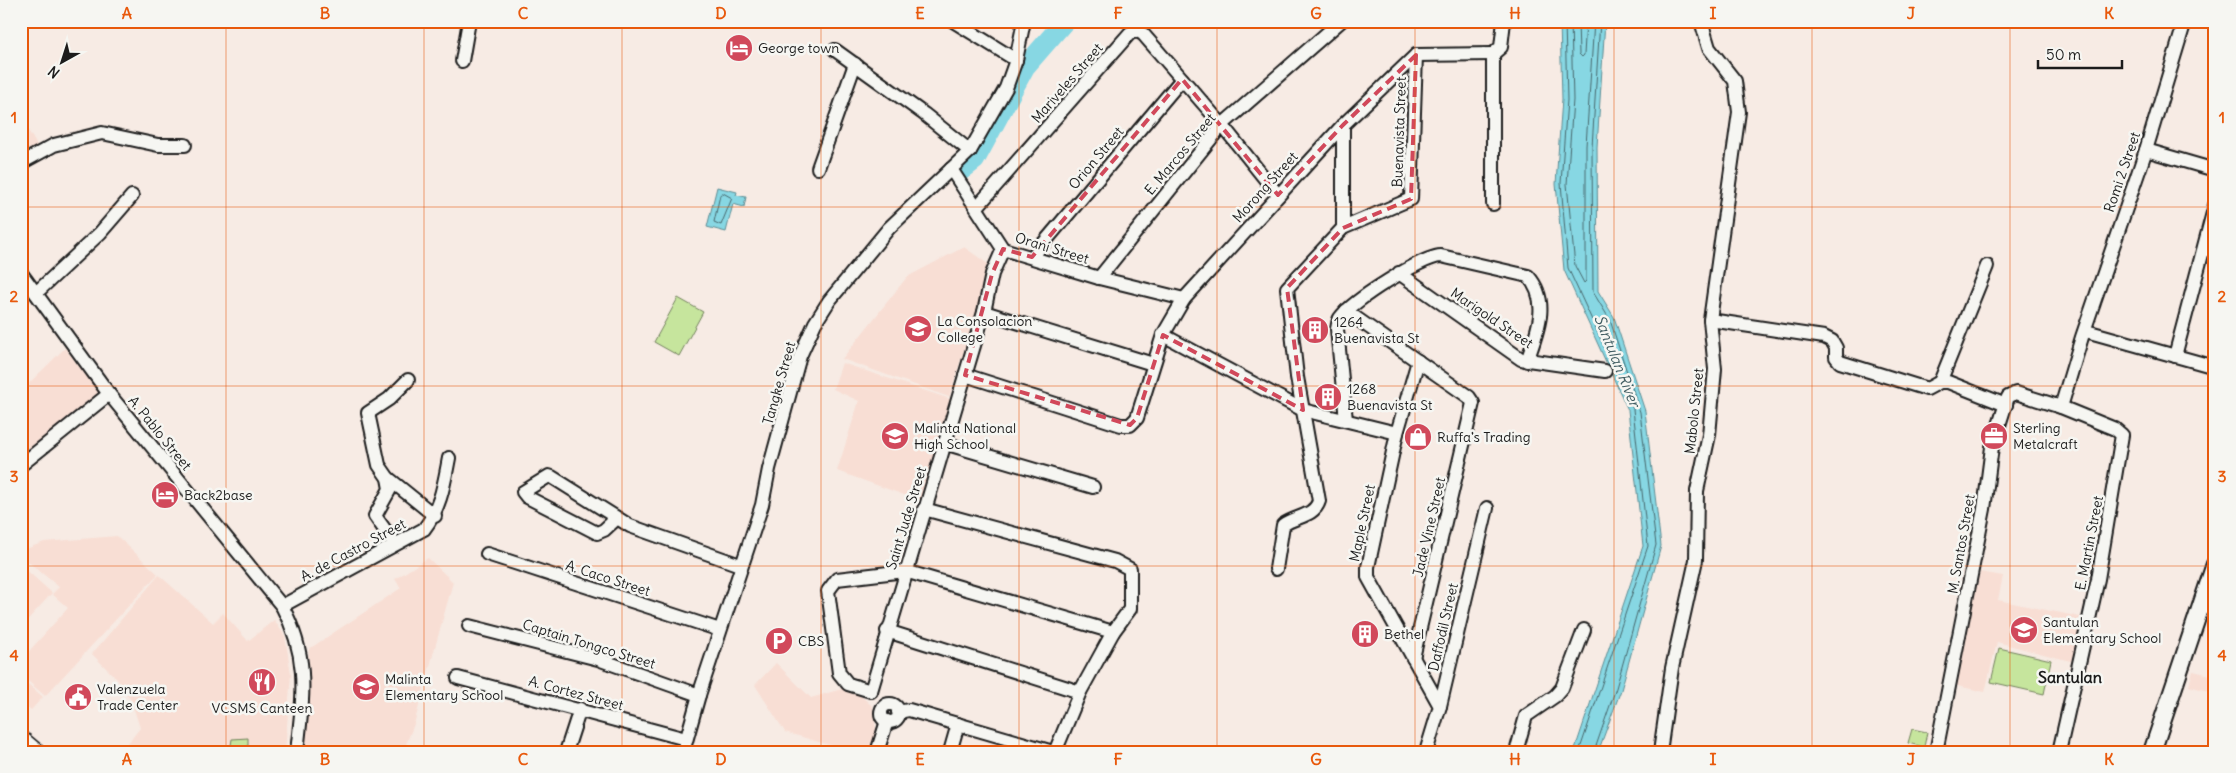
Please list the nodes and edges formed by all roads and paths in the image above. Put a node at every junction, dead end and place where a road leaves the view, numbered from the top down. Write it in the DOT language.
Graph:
graph roads {
  1 [pos="469,21"];
  2 [pos="953,21"];
  3 [pos="1024,21"];
  4 [pos="1341,21"];
  5 [pos="1504,21"];
  6 [pos="1701,21"];
  7 [pos="2185,21"];
  8 [pos="834,50"];
  9 [pos="1492,54"];
  10 [pos="1416,55"];
  11 [pos="1016,60"];
  12 [pos="462,61"];
  13 [pos="855,64"];
  14 [pos="1182,79"];
  15 [pos="1222,125"];
  16 [pos="1343,125"];
  17 [pos="185,145"];
  18 [pos="2146,150"];
  19 [pos="970,151"];
  20 [pos="21,163"];
  21 [pos="818,168"];
  22 [pos="951,169"];
  23 [pos="2215,170"];
  24 [pos="1278,195"];
  25 [pos="132,196"];
  26 [pos="1493,204"];
  27 [pos="2215,205"];
  28 [pos="977,207"];
  29 [pos="1343,228"];
  30 [pos="1003,249"];
  31 [pos="1032,257"];
  32 [pos="1987,266"];
  33 [pos="21,273"];
  34 [pos="1400,273"];
  35 [pos="1099,278"];
  36 [pos="36,293"];
  37 [pos="1184,299"];
  38 [pos="1346,311"];
  39 [pos="984,312"];
  40 [pos="1710,320"];
  41 [pos="2086,331"];
  42 [pos="1163,335"];
  43 [pos="2175,356"];
  44 [pos="1418,361"];
  45 [pos="1527,361"];
  46 [pos="1153,364"];
  47 [pos="2215,367"];
  48 [pos="1605,371"];
  49 [pos="965,375"];
  50 [pos="408,380"];
  51 [pos="1940,382"];
  52 [pos="109,394"];
  53 [pos="2006,405"];
  54 [pos="2061,407"];
  55 [pos="1303,410"];
  56 [pos="1346,420"];
  57 [pos="1397,433"];
  58 [pos="944,443"];
  59 [pos="449,458"];
  60 [pos="21,465"];
  61 [pos="388,478"];
  62 [pos="1093,487"];
  63 [pos="1487,508"];
  64 [pos="924,509"];
  65 [pos="434,516"];
  66 [pos="617,518"];
  67 [pos="395,544"];
  68 [pos="487,554"];
  69 [pos="2215,564"];
  70 [pos="740,566"];
  71 [pos="1276,569"];
  72 [pos="905,572"];
  73 [pos="282,606"];
  74 [pos="469,626"];
  75 [pos="720,630"];
  76 [pos="1584,630"];
  77 [pos="887,632"];
  78 [pos="1112,632"];
  79 [pos="1414,658"];
  80 [pos="458,678"];
  81 [pos="871,691"];
  82 [pos="1080,692"];
  83 [pos="698,695"];
  84 [pos="884,706"];
  85 [pos="1440,706"];
  86 [pos="580,709"];
  87 [pos="898,712"];
  88 [pos="886,721"];
  89 [pos="958,724"];
  90 [pos="686,738"];
  91 [pos="21,741"];
  92 [pos="34,752"];
  93 [pos="297,752"];
  94 [pos="566,752"];
  95 [pos="683,752"];
  96 [pos="876,752"];
  97 [pos="950,752"];
  98 [pos="1054,752"];
  99 [pos="1426,752"];
  100 [pos="1516,752"];
  101 [pos="1660,752"];
  102 [pos="1936,752"];
  103 [pos="2059,752"];
  104 [pos="2152,752"];
  1 -- 12 [label="street"];
  2 -- 11 [label="street"];
  3 -- 11 [label="street, Tangke Street"];
  4 -- 15 [label="street, E. Marcos Street"];
  5 -- 9 [label="street"];
  6 -- 40 [label="street, Mabolo Street"];
  7 -- 18 [label="street, Romi 2 Street"];
  8 -- 13 [label="street"];
  9 -- 10 [label="street"];
  9 -- 26 [label="street"];
  10 -- 16 [label="street, Morong Street"];
  10 -- 29 [label="street, Buenavista Street"];
  11 -- 19 [label="street, Tangke Street"];
  13 -- 19 [label="street"];
  13 -- 21 [label="street"];
  14 -- 15 [label="street, Mariveles Street"];
  14 -- 28 [label="street, Mariveles Street"];
  14 -- 31 [label="street, Orion Street"];
  15 -- 24 [label="street, Mariveles Street"];
  15 -- 35 [label="street, E. Marcos Street"];
  16 -- 24 [label="street, Morong Street"];
  16 -- 29 [label="street"];
  17 -- 20 [label="street"];
  18 -- 23 [label="street"];
  18 -- 41 [label="street, Romi 2 Street"];
  19 -- 22 [label="street, Tangke Street"];
  22 -- 28 [label="street, Orani Street"];
  22 -- 70 [label="street, Tangke Street"];
  24 -- 37 [label="street, Morong Street"];
  25 -- 36 [label="street"];
  27 -- 43 [label="street"];
  28 -- 30 [label="street, Orani Street"];
  29 -- 55 [label="street, Buenavista Street"];
  30 -- 31 [label="street, Orani Street"];
  30 -- 39 [label="street, Saint Jude Street"];
  31 -- 35 [label="street, Orani Street"];
  32 -- 51 [label="street"];
  33 -- 36 [label="street, A. Pablo Street"];
  34 -- 38 [label="street"];
  34 -- 45 [label="street, Marigold Street"];
  34 -- 45 [label="street"];
  35 -- 37 [label="street, Orani Street"];
  36 -- 52 [label="street, A. Pablo Street"];
  37 -- 42 [label="street, Morong Street"];
  38 -- 44 [label="street"];
  38 -- 56 [label="street"];
  39 -- 46 [label="street"];
  39 -- 49 [label="street, Saint Jude Street"];
  40 -- 51 [label="street"];
  40 -- 101 [label="street, Mabolo Street"];
  41 -- 43 [label="street"];
  41 -- 54 [label="street, Romi 2 Street"];
  42 -- 46 [label="street, Morong Street"];
  42 -- 55 [label="street"];
  43 -- 47 [label="street"];
  44 -- 57 [label="street, Maple Street"];
  44 -- 79 [label="street, Jade Vine Street"];
  45 -- 48 [label="street, Marigold Street"];
  46 -- 49 [label="street, Morong Street"];
  49 -- 58 [label="street, Saint Jude Street"];
  50 -- 61 [label="street"];
  51 -- 53 [label="street"];
  52 -- 60 [label="street"];
  52 -- 73 [label="street, A. Pablo Street"];
  53 -- 54 [label="street"];
  53 -- 102 [label="street, M. Santos Street"];
  54 -- 103 [label="street, E. Martin Street"];
  55 -- 56 [label="street"];
  55 -- 71 [label="street"];
  56 -- 57 [label="street"];
  57 -- 79 [label="street, Maple Street"];
  58 -- 62 [label="street"];
  58 -- 64 [label="street, Saint Jude Street"];
  59 -- 65 [label="street, A. de Castro Street"];
  61 -- 65 [label="street"];
  61 -- 67 [label="street"];
  63 -- 85 [label="street, Daffodil Street"];
  64 -- 72 [label="street, Saint Jude Street"];
  64 -- 78 [label="street"];
  65 -- 67 [label="street, A. de Castro Street"];
  66 -- 66 [label="street"];
  66 -- 70 [label="street"];
  67 -- 73 [label="street, A. de Castro Street"];
  68 -- 75 [label="street, A. Caco Street"];
  69 -- 104 [label="main road"];
  70 -- 75 [label="street, Tangke Street"];
  72 -- 77 [label="street, Saint Jude Street"];
  72 -- 78 [label="street"];
  72 -- 81 [label="street"];
  73 -- 93 [label="street, A. Pablo Street"];
  74 -- 83 [label="street, Captain Tongco Street"];
  75 -- 83 [label="street, Tangke Street"];
  76 -- 100 [label="street"];
  77 -- 81 [label="street, Saint Jude Street"];
  77 -- 82 [label="street"];
  78 -- 82 [label="street"];
  79 -- 85 [label="street, Maple Street"];
  80 -- 86 [label="street, A. Cortez Street"];
  81 -- 84 [label="street"];
  82 -- 98 [label="street"];
  83 -- 90 [label="street, Tangke Street"];
  84 -- 87 [label="street"];
  84 -- 88 [label="street"];
  85 -- 99 [label="street, Daffodil Street"];
  86 -- 90 [label="street, A. Cortez Street"];
  86 -- 94 [label="street"];
  87 -- 88 [label="street"];
  87 -- 89 [label="street"];
  88 -- 96 [label="street"];
  89 -- 97 [label="street"];
  89 -- 98 [label="street"];
  90 -- 95 [label="street, Tangke Street"];
  91 -- 92 [label="highway"];
}
